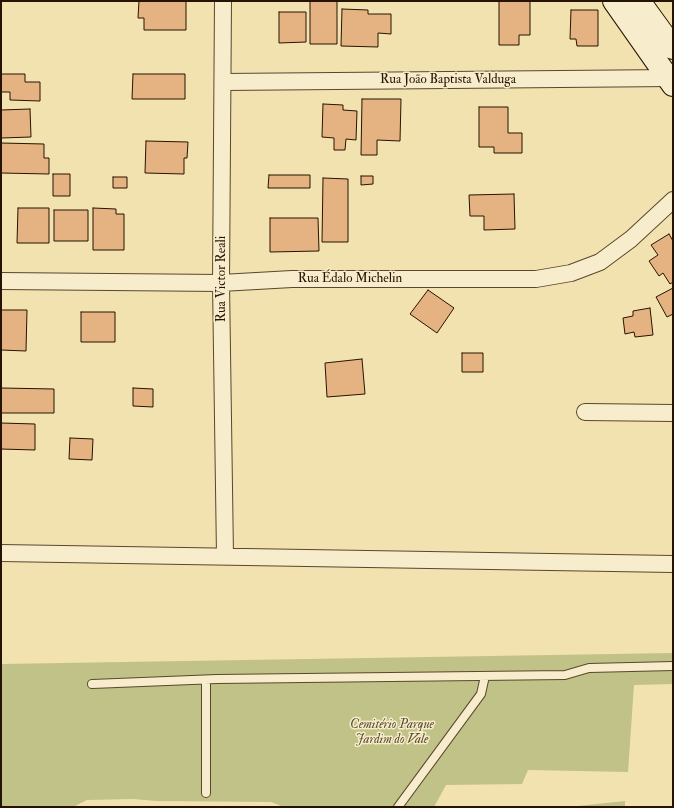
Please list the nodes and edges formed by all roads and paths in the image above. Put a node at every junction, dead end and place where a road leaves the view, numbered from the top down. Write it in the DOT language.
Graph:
graph roads {
  1 [pos="224,1"];
  2 [pos="614,1"];
  3 [pos="639,1"];
  4 [pos="673,48"];
  5 [pos="671,80"];
  6 [pos="223,82"];
  7 [pos="673,200"];
  8 [pos="1,280"];
  9 [pos="221,283"];
  10 [pos="585,412"];
  11 [pos="673,413"];
  12 [pos="1,553"];
  13 [pos="225,556"];
  14 [pos="673,564"];
  15 [pos="673,666"];
  16 [pos="485,676"];
  17 [pos="206,680"];
  18 [pos="92,684"];
  19 [pos="206,792"];
  20 [pos="398,807"];
  1 -- 6 [label="street, Rua Victor Reali"];
  2 -- 5 [label="main road"];
  3 -- 4 [label="main road"];
  5 -- 6 [label="street, Rua João Baptista Valduga"];
  6 -- 9 [label="street, Rua Victor Reali"];
  7 -- 9 [label="street, Rua Édalo Michelin"];
  8 -- 9 [label="street, Rua Édalo Michelin"];
  9 -- 13 [label="street, Rua Victor Reali"];
  10 -- 11 [label="street"];
  12 -- 13 [label="street"];
  13 -- 14 [label="street"];
  15 -- 16 [label="lane"];
  16 -- 17 [label="lane"];
  16 -- 20 [label="lane"];
  17 -- 18 [label="lane"];
  17 -- 19 [label="lane"];
}
